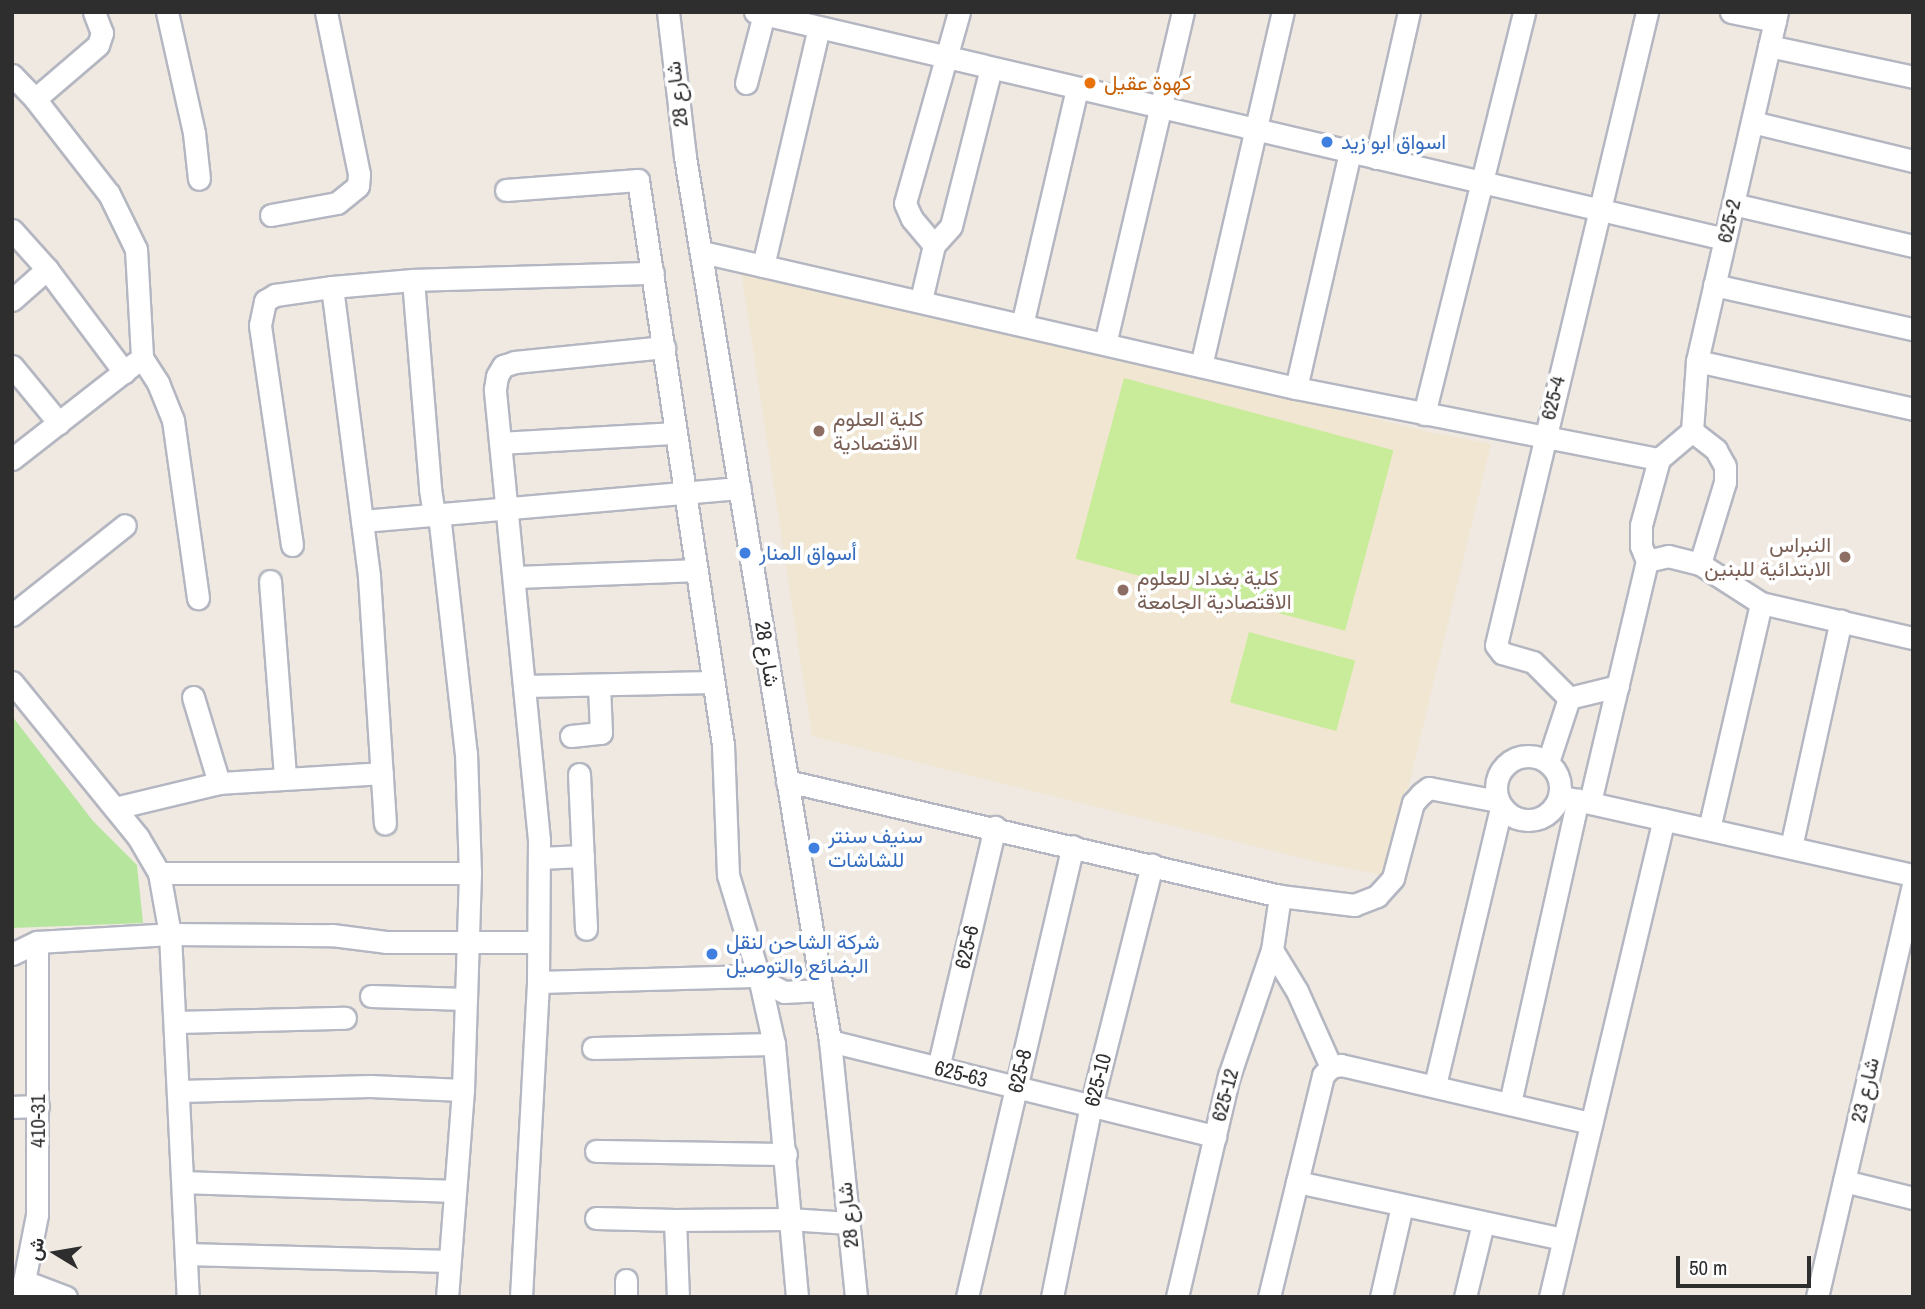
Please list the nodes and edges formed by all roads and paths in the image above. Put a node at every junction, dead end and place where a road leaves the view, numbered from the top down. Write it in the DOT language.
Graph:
graph roads {
  1 [pos="94,12"];
  2 [pos="167,12"];
  3 [pos="326,12"];
  4 [pos="668,12"];
  5 [pos="959,12"];
  6 [pos="1183,12"];
  7 [pos="1283,12"];
  8 [pos="1409,12"];
  9 [pos="1524,12"];
  10 [pos="1647,12"];
  11 [pos="1731,12"];
  12 [pos="759,13"];
  13 [pos="1776,17"];
  14 [pos="819,27"];
  15 [pos="1769,46"];
  16 [pos="946,57"];
  17 [pos="991,68"];
  18 [pos="12,75"];
  19 [pos="1913,77"];
  20 [pos="746,83"];
  21 [pos="1077,88"];
  22 [pos="35,99"];
  23 [pos="1161,107"];
  24 [pos="1752,122"];
  25 [pos="1255,130"];
  26 [pos="1350,152"];
  27 [pos="1376,158"];
  28 [pos="1913,160"];
  29 [pos="199,179"];
  30 [pos="1482,182"];
  31 [pos="506,190"];
  32 [pos="1733,204"];
  33 [pos="1599,210"];
  34 [pos="271,215"];
  35 [pos="12,230"];
  36 [pos="1725,239"];
  37 [pos="934,245"];
  38 [pos="1913,246"];
  39 [pos="702,251"];
  40 [pos="764,266"];
  41 [pos="47,269"];
  42 [pos="653,273"];
  43 [pos="413,280"];
  44 [pos="1714,285"];
  45 [pos="332,287"];
  46 [pos="12,300"];
  47 [pos="921,300"];
  48 [pos="1022,325"];
  49 [pos="1913,330"];
  50 [pos="1105,344"];
  51 [pos="664,347"];
  52 [pos="142,358"];
  53 [pos="1697,361"];
  54 [pos="12,366"];
  55 [pos="1201,366"];
  56 [pos="124,372"];
  57 [pos="1296,388"];
  58 [pos="1913,409"];
  59 [pos="1424,414"];
  60 [pos="59,423"];
  61 [pos="1692,431"];
  62 [pos="675,433"];
  63 [pos="1544,435"];
  64 [pos="501,443"];
  65 [pos="12,459"];
  66 [pos="1659,459"];
  67 [pos="740,488"];
  68 [pos="684,492"];
  69 [pos="507,508"];
  70 [pos="437,514"];
  71 [pos="362,521"];
  72 [pos="125,525"];
  73 [pos="292,545"];
  74 [pos="1647,561"];
  75 [pos="1700,564"];
  76 [pos="695,570"];
  77 [pos="513,577"];
  78 [pos="270,582"];
  79 [pos="198,598"];
  80 [pos="1761,603"];
  81 [pos="12,615"];
  82 [pos="1841,621"];
  83 [pos="1913,638"];
  84 [pos="12,682"];
  85 [pos="713,682"];
  86 [pos="599,685"];
  87 [pos="524,686"];
  88 [pos="1618,686"];
  89 [pos="193,697"];
  90 [pos="1569,698"];
  91 [pos="571,736"];
  92 [pos="1549,762"];
  93 [pos="382,773"];
  94 [pos="579,774"];
  95 [pos="285,778"];
  96 [pos="787,781"];
  97 [pos="219,783"];
  98 [pos="1576,799"];
  99 [pos="1500,804"];
  100 [pos="115,808"];
  101 [pos="1664,819"];
  102 [pos="385,823"];
  103 [pos="995,827"];
  104 [pos="1709,829"];
  105 [pos="1073,846"];
  106 [pos="1791,848"];
  107 [pos="583,856"];
  108 [pos="539,858"];
  109 [pos="1152,865"];
  110 [pos="159,873"];
  111 [pos="470,873"];
  112 [pos="1913,875"];
  113 [pos="1913,883"];
  114 [pos="1280,895"];
  115 [pos="586,929"];
  116 [pos="170,934"];
  117 [pos="37,942"];
  118 [pos="538,942"];
  119 [pos="468,943"];
  120 [pos="1272,950"];
  121 [pos="12,954"];
  122 [pos="759,977"];
  123 [pos="538,982"];
  124 [pos="821,990"];
  125 [pos="371,996"];
  126 [pos="466,999"];
  127 [pos="345,1018"];
  128 [pos="176,1022"];
  129 [pos="830,1041"];
  130 [pos="774,1044"];
  131 [pos="593,1048"];
  132 [pos="1331,1067"];
  133 [pos="938,1068"];
  134 [pos="1435,1085"];
  135 [pos="1017,1087"];
  136 [pos="463,1090"];
  137 [pos="180,1091"];
  138 [pos="1510,1103"];
  139 [pos="38,1106"];
  140 [pos="1091,1106"];
  141 [pos="12,1107"];
  142 [pos="1591,1123"];
  143 [pos="1215,1136"];
  144 [pos="596,1152"];
  145 [pos="786,1154"];
  146 [pos="1843,1181"];
  147 [pos="183,1182"];
  148 [pos="1297,1182"];
  149 [pos="454,1191"];
  150 [pos="1913,1198"];
  151 [pos="1402,1206"];
  152 [pos="597,1218"];
  153 [pos="789,1219"];
  154 [pos="675,1220"];
  155 [pos="849,1223"];
  156 [pos="1483,1223"];
  157 [pos="1563,1239"];
  158 [pos="186,1254"];
  159 [pos="449,1261"];
  160 [pos="21,1289"];
  161 [pos="857,1296"];
  162 [pos="66,1297"];
  163 [pos="188,1297"];
  164 [pos="447,1297"];
  165 [pos="521,1297"];
  166 [pos="678,1297"];
  167 [pos="797,1297"];
  168 [pos="967,1297"];
  169 [pos="1052,1297"];
  170 [pos="1177,1297"];
  171 [pos="1269,1297"];
  172 [pos="1381,1297"];
  173 [pos="1465,1297"];
  174 [pos="1550,1297"];
  175 [pos="1817,1297"];
  1 -- 22 [label="street"];
  2 -- 29 [label="street"];
  3 -- 34 [label="street"];
  4 -- 39 [label="street, شارع 28"];
  5 -- 16 [label="street"];
  6 -- 23 [label="street"];
  7 -- 25 [label="street"];
  8 -- 27 [label="street"];
  9 -- 30 [label="street"];
  10 -- 33 [label="street, 625-4"];
  11 -- 13 [label="street"];
  12 -- 14 [label="street"];
  12 -- 20 [label="street"];
  13 -- 15 [label="street, 625-2"];
  14 -- 16 [label="street"];
  14 -- 40 [label="street"];
  15 -- 19 [label="street"];
  15 -- 24 [label="street, 625-2"];
  16 -- 17 [label="street"];
  16 -- 37 [label="street"];
  17 -- 21 [label="street"];
  17 -- 37 [label="street"];
  18 -- 22 [label="street"];
  21 -- 23 [label="street"];
  21 -- 48 [label="street"];
  22 -- 52 [label="street"];
  23 -- 25 [label="street"];
  23 -- 50 [label="street"];
  24 -- 28 [label="street"];
  24 -- 32 [label="street, 625-2"];
  25 -- 26 [label="street"];
  25 -- 55 [label="street"];
  26 -- 27 [label="street"];
  26 -- 57 [label="street"];
  27 -- 30 [label="street"];
  30 -- 33 [label="street"];
  30 -- 59 [label="street"];
  31 -- 42 [label="street"];
  32 -- 36 [label="street, 625-2"];
  32 -- 38 [label="street"];
  33 -- 36 [label="street"];
  33 -- 63 [label="street, 625-4"];
  35 -- 41 [label="street"];
  36 -- 44 [label="street, 625-2"];
  37 -- 47 [label="street"];
  39 -- 40 [label="street"];
  39 -- 67 [label="street, شارع 28"];
  40 -- 47 [label="street"];
  41 -- 46 [label="street"];
  41 -- 56 [label="street"];
  42 -- 43 [label="street"];
  42 -- 51 [label="street"];
  43 -- 45 [label="street"];
  43 -- 70 [label="street"];
  44 -- 49 [label="street"];
  44 -- 53 [label="street, 625-2"];
  45 -- 71 [label="street"];
  45 -- 73 [label="street"];
  47 -- 48 [label="street"];
  48 -- 50 [label="street"];
  50 -- 55 [label="street"];
  51 -- 62 [label="street"];
  51 -- 64 [label="street"];
  52 -- 56 [label="street"];
  52 -- 79 [label="street"];
  53 -- 58 [label="street"];
  53 -- 61 [label="street, 625-2"];
  54 -- 60 [label="street"];
  55 -- 57 [label="street"];
  56 -- 60 [label="street"];
  57 -- 59 [label="street"];
  59 -- 63 [label="street"];
  60 -- 65 [label="street"];
  61 -- 66 [label="street"];
  61 -- 75 [label="street"];
  62 -- 64 [label="street"];
  62 -- 68 [label="street"];
  63 -- 66 [label="street"];
  63 -- 90 [label="street, 625-4"];
  64 -- 69 [label="street"];
  66 -- 74 [label="street"];
  67 -- 68 [label="street"];
  67 -- 96 [label="street, شارع 28"];
  68 -- 69 [label="street"];
  68 -- 76 [label="street"];
  69 -- 70 [label="street"];
  69 -- 77 [label="street"];
  70 -- 71 [label="street"];
  70 -- 111 [label="street"];
  71 -- 93 [label="street"];
  72 -- 81 [label="street"];
  74 -- 75 [label="street"];
  74 -- 88 [label="street"];
  75 -- 80 [label="street"];
  76 -- 77 [label="street"];
  76 -- 85 [label="street"];
  77 -- 87 [label="street"];
  78 -- 95 [label="street"];
  80 -- 82 [label="street"];
  80 -- 104 [label="street"];
  82 -- 83 [label="street"];
  82 -- 106 [label="street"];
  84 -- 100 [label="street"];
  85 -- 86 [label="street"];
  85 -- 122 [label="street"];
  86 -- 87 [label="street"];
  86 -- 91 [label="street"];
  87 -- 108 [label="street"];
  88 -- 90 [label="street"];
  88 -- 98 [label="street"];
  89 -- 97 [label="street"];
  90 -- 92 [label="street"];
  92 -- 98 [label="street"];
  92 -- 99 [label="street"];
  93 -- 95 [label="street"];
  93 -- 102 [label="street"];
  94 -- 107 [label="street"];
  95 -- 97 [label="street"];
  96 -- 103 [label="street"];
  96 -- 124 [label="street, شارع 28"];
  97 -- 100 [label="street"];
  98 -- 99 [label="street"];
  98 -- 101 [label="street"];
  98 -- 138 [label="street"];
  99 -- 114 [label="street"];
  99 -- 134 [label="street"];
  100 -- 110 [label="street"];
  101 -- 104 [label="street"];
  101 -- 142 [label="street"];
  103 -- 105 [label="street"];
  103 -- 133 [label="street, 625-6"];
  104 -- 106 [label="street"];
  105 -- 109 [label="street"];
  105 -- 135 [label="street, 625-8"];
  106 -- 112 [label="street"];
  107 -- 108 [label="street"];
  107 -- 115 [label="street"];
  108 -- 118 [label="street"];
  109 -- 114 [label="street"];
  109 -- 140 [label="street, 625-10"];
  110 -- 111 [label="street"];
  110 -- 116 [label="street"];
  111 -- 119 [label="street"];
  113 -- 146 [label="street, شارع 23"];
  114 -- 120 [label="street, 625-12"];
  116 -- 117 [label="street"];
  116 -- 119 [label="street"];
  116 -- 128 [label="street"];
  117 -- 121 [label="street"];
  117 -- 139 [label="street, 410-31"];
  118 -- 119 [label="street"];
  118 -- 123 [label="street"];
  119 -- 126 [label="street"];
  120 -- 132 [label="street"];
  120 -- 143 [label="street, 625-12"];
  122 -- 123 [label="street"];
  122 -- 124 [label="street"];
  122 -- 130 [label="street"];
  123 -- 165 [label="street"];
  124 -- 129 [label="street, شارع 28"];
  125 -- 126 [label="street"];
  126 -- 136 [label="street"];
  127 -- 128 [label="street"];
  128 -- 137 [label="street"];
  129 -- 133 [label="street, 625-63"];
  129 -- 155 [label="street, شارع 28"];
  130 -- 131 [label="street"];
  130 -- 145 [label="street"];
  132 -- 134 [label="street"];
  132 -- 148 [label="street"];
  133 -- 135 [label="street, 625-63"];
  134 -- 138 [label="street"];
  135 -- 140 [label="street, 625-63"];
  135 -- 168 [label="street, 625-8"];
  136 -- 137 [label="street"];
  136 -- 149 [label="street"];
  137 -- 147 [label="street"];
  138 -- 142 [label="street"];
  139 -- 141 [label="street"];
  139 -- 160 [label="street, 410-31"];
  140 -- 143 [label="street, 625-63"];
  140 -- 169 [label="street, 625-10"];
  142 -- 157 [label="street"];
  143 -- 170 [label="street, 625-12"];
  144 -- 145 [label="street"];
  145 -- 153 [label="street"];
  146 -- 150 [label="street"];
  146 -- 175 [label="street, شارع 23"];
  147 -- 149 [label="street"];
  147 -- 158 [label="street"];
  148 -- 151 [label="street"];
  148 -- 171 [label="street"];
  149 -- 159 [label="street"];
  151 -- 156 [label="street"];
  151 -- 172 [label="street"];
  152 -- 154 [label="street"];
  153 -- 154 [label="street"];
  153 -- 155 [label="street"];
  153 -- 167 [label="street"];
  154 -- 166 [label="street"];
  155 -- 161 [label="street, شارع 28"];
  156 -- 157 [label="street"];
  156 -- 173 [label="street"];
  157 -- 174 [label="street"];
  158 -- 159 [label="street"];
  158 -- 163 [label="street"];
  159 -- 164 [label="street"];
  160 -- 162 [label="street"];
}
